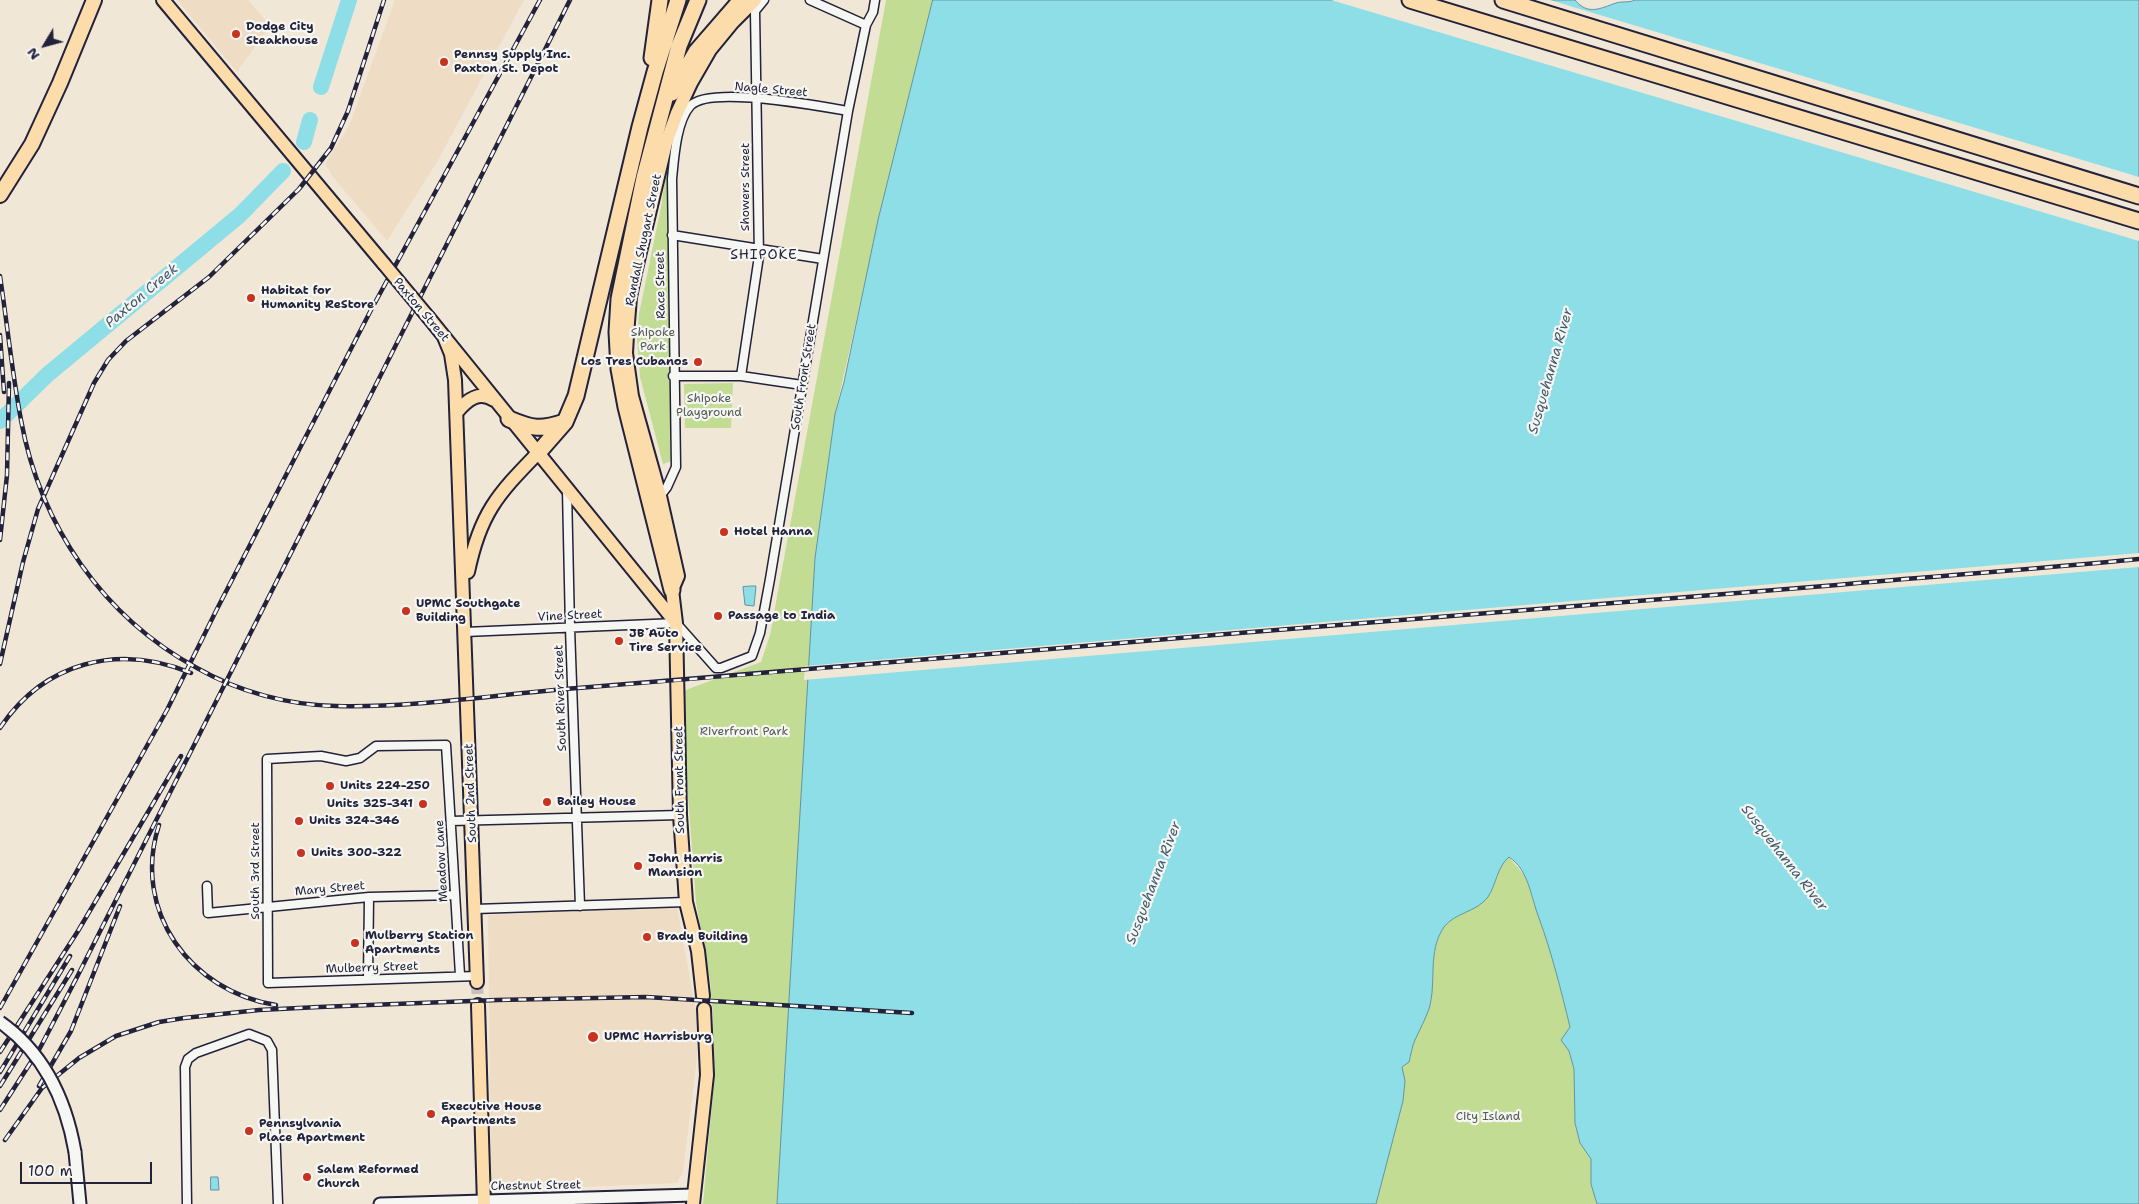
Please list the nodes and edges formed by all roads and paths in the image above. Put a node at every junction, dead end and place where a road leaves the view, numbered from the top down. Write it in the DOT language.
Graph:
graph roads {
  1 [pos="94,0"];
  2 [pos="163,0"];
  3 [pos="660,0"];
  4 [pos="678,0"];
  5 [pos="698,0"];
  6 [pos="741,0"];
  7 [pos="755,0"];
  8 [pos="764,0"];
  9 [pos="810,0"];
  10 [pos="875,0"];
  11 [pos="1410,0"];
  12 [pos="1503,0"];
  13 [pos="866,25"];
  14 [pos="756,98"];
  15 [pos="693,104"];
  16 [pos="848,111"];
  17 [pos="662,114"];
  18 [pos="640,128"];
  19 [pos="0,195"];
  20 [pos="2139,196"];
  21 [pos="2139,221"];
  22 [pos="672,235"];
  23 [pos="757,247"];
  24 [pos="823,259"];
  25 [pos="444,337"];
  26 [pos="674,376"];
  27 [pos="741,376"];
  28 [pos="802,385"];
  29 [pos="494,400"];
  30 [pos="457,412"];
  31 [pos="509,419"];
  32 [pos="565,422"];
  33 [pos="537,454"];
  34 [pos="567,490"];
  35 [pos="660,496"];
  36 [pos="672,590"];
  37 [pos="465,604"];
  38 [pos="676,623"];
  39 [pos="570,628"];
  40 [pos="466,632"];
  41 [pos="266,759"];
  42 [pos="680,815"];
  43 [pos="576,818"];
  44 [pos="472,820"];
  45 [pos="451,821"];
  46 [pos="207,886"];
  47 [pos="455,895"];
  48 [pos="369,897"];
  49 [pos="686,902"];
  50 [pos="268,906"];
  51 [pos="580,906"];
  52 [pos="475,909"];
  53 [pos="460,976"];
  54 [pos="368,979"];
  55 [pos="477,979"];
  56 [pos="268,983"];
  57 [pos="703,996"];
  58 [pos="478,1005"];
  59 [pos="704,1009"];
  60 [pos="0,1022"];
  61 [pos="693,1200"];
  62 [pos="589,1202"];
  63 [pos="484,1203"];
  64 [pos="80,1204"];
  65 [pos="186,1204"];
  66 [pos="278,1204"];
  67 [pos="380,1204"];
  1 -- 19 [label="highway"];
  2 -- 25 [label="main road, Paxton Street, bridge"];
  3 -- 18 [label="highway"];
  4 -- 18 [label="highway"];
  5 -- 17 [label="highway"];
  6 -- 17 [label="highway"];
  7 -- 35 [label="main road, Randall Shugart Street"];
  8 -- 14 [label="street, Showers Street"];
  9 -- 13 [label="street"];
  10 -- 13 [label="street, South Front Street"];
  11 -- 21 [label="highway"];
  12 -- 20 [label="highway"];
  13 -- 16 [label="street, South Front Street"];
  14 -- 15 [label="street, Nagle Street"];
  14 -- 16 [label="street, Nagle Street"];
  14 -- 23 [label="street, Showers Street"];
  15 -- 22 [label="street, Race Street"];
  16 -- 24 [label="street, South Front Street"];
  17 -- 36 [label="highway"];
  18 -- 32 [label="highway"];
  22 -- 23 [label="street"];
  22 -- 26 [label="street, Race Street"];
  23 -- 24 [label="street"];
  23 -- 27 [label="street, Showers Street"];
  24 -- 28 [label="street, South Front Street"];
  25 -- 29 [label="main road, Paxton Street"];
  25 -- 30 [label="main road, South 2nd Street"];
  26 -- 27 [label="street"];
  26 -- 35 [label="street, Race Street"];
  27 -- 28 [label="street"];
  28 -- 38 [label="street, South Front Street"];
  29 -- 30 [label="main road"];
  29 -- 31 [label="main road, Paxton Street"];
  30 -- 37 [label="main road, South 2nd Street"];
  31 -- 32 [label="highway"];
  31 -- 33 [label="main road, Paxton Street"];
  32 -- 33 [label="highway"];
  33 -- 34 [label="main road, Paxton Street"];
  33 -- 37 [label="main road, South 2nd Street"];
  34 -- 38 [label="main road, Paxton Street"];
  34 -- 39 [label="street, South River Street"];
  35 -- 36 [label="main road, Randall Shugart Street"];
  36 -- 38 [label="main road, South Front Street"];
  37 -- 40 [label="main road, South 2nd Street"];
  38 -- 39 [label="street, Vine Street"];
  38 -- 42 [label="main road, South Front Street"];
  39 -- 40 [label="street, Vine Street"];
  39 -- 43 [label="street, South River Street"];
  40 -- 44 [label="main road, South 2nd Street"];
  41 -- 45 [label="street, Meadow Lane"];
  41 -- 50 [label="street, South 3rd Street"];
  42 -- 43 [label="street"];
  42 -- 49 [label="main road, South Front Street"];
  43 -- 44 [label="street"];
  43 -- 51 [label="street, South River Street"];
  44 -- 45 [label="street"];
  44 -- 52 [label="main road, South 2nd Street"];
  45 -- 47 [label="street, Meadow Lane"];
  46 -- 50 [label="street, Mary Street"];
  47 -- 48 [label="street, Mary Street"];
  47 -- 53 [label="street, Meadow Lane"];
  48 -- 50 [label="street, Mary Street"];
  48 -- 54 [label="street"];
  49 -- 51 [label="street"];
  49 -- 57 [label="main road, South Front Street"];
  50 -- 56 [label="street, South 3rd Street"];
  51 -- 52 [label="street"];
  52 -- 55 [label="main road, South 2nd Street"];
  53 -- 54 [label="street, Mulberry Street"];
  53 -- 55 [label="street, Mulberry Street"];
  54 -- 56 [label="street, Mulberry Street"];
  58 -- 63 [label="main road"];
  59 -- 61 [label="main road"];
  60 -- 64 [label="main road, bridge"];
  61 -- 62 [label="main road, Chestnut Street"];
  62 -- 63 [label="main road, Chestnut Street"];
  63 -- 67 [label="main road, Chestnut Street"];
  65 -- 66 [label="street"];
}
